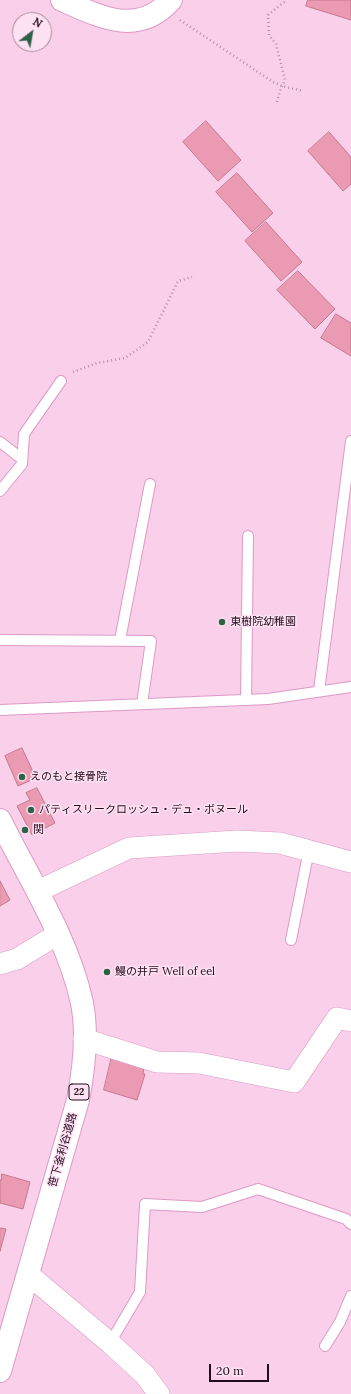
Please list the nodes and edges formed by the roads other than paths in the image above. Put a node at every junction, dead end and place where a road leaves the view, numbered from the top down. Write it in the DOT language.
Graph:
graph roads {
  1 [pos="62,0"];
  2 [pos="167,4"];
  3 [pos="61,381"];
  4 [pos="351,441"];
  5 [pos="0,442"];
  6 [pos="22,459"];
  7 [pos="150,484"];
  8 [pos="0,491"];
  9 [pos="248,536"];
  10 [pos="0,640"];
  11 [pos="120,640"];
  12 [pos="351,687"];
  13 [pos="319,691"];
  14 [pos="246,700"];
  15 [pos="142,704"];
  16 [pos="0,710"];
  17 [pos="0,820"];
  18 [pos="309,850"];
  19 [pos="351,862"];
  20 [pos="38,891"];
  21 [pos="58,934"];
  22 [pos="291,940"];
  23 [pos="0,964"];
  24 [pos="351,1021"];
  25 [pos="84,1039"];
  26 [pos="349,1219"];
  27 [pos="28,1274"];
  28 [pos="351,1296"];
  29 [pos="110,1343"];
  30 [pos="324,1346"];
  31 [pos="0,1371"];
  32 [pos="159,1394"];
  1 -- 2 [label="main road"];
  3 -- 6 [label="lane"];
  4 -- 13 [label="lane"];
  5 -- 6 [label="lane"];
  6 -- 8 [label="lane"];
  7 -- 11 [label="lane"];
  9 -- 14 [label="lane"];
  10 -- 11 [label="lane"];
  11 -- 15 [label="lane"];
  12 -- 13 [label="lane"];
  13 -- 14 [label="lane"];
  14 -- 15 [label="lane"];
  15 -- 16 [label="lane"];
  17 -- 20 [label="main road, 笹下釜利谷道路 / 22"];
  18 -- 19 [label="street"];
  18 -- 20 [label="street"];
  18 -- 22 [label="lane"];
  20 -- 21 [label="main road, 笹下釜利谷道路 / 22"];
  21 -- 23 [label="street"];
  21 -- 25 [label="main road, 笹下釜利谷道路 / 22"];
  24 -- 25 [label="street"];
  25 -- 27 [label="main road, 笹下釜利谷道路 / 22"];
  26 -- 29 [label="lane"];
  27 -- 29 [label="street"];
  27 -- 31 [label="main road, 笹下釜利谷道路 / 22"];
  28 -- 30 [label="lane"];
  29 -- 32 [label="street"];
}
